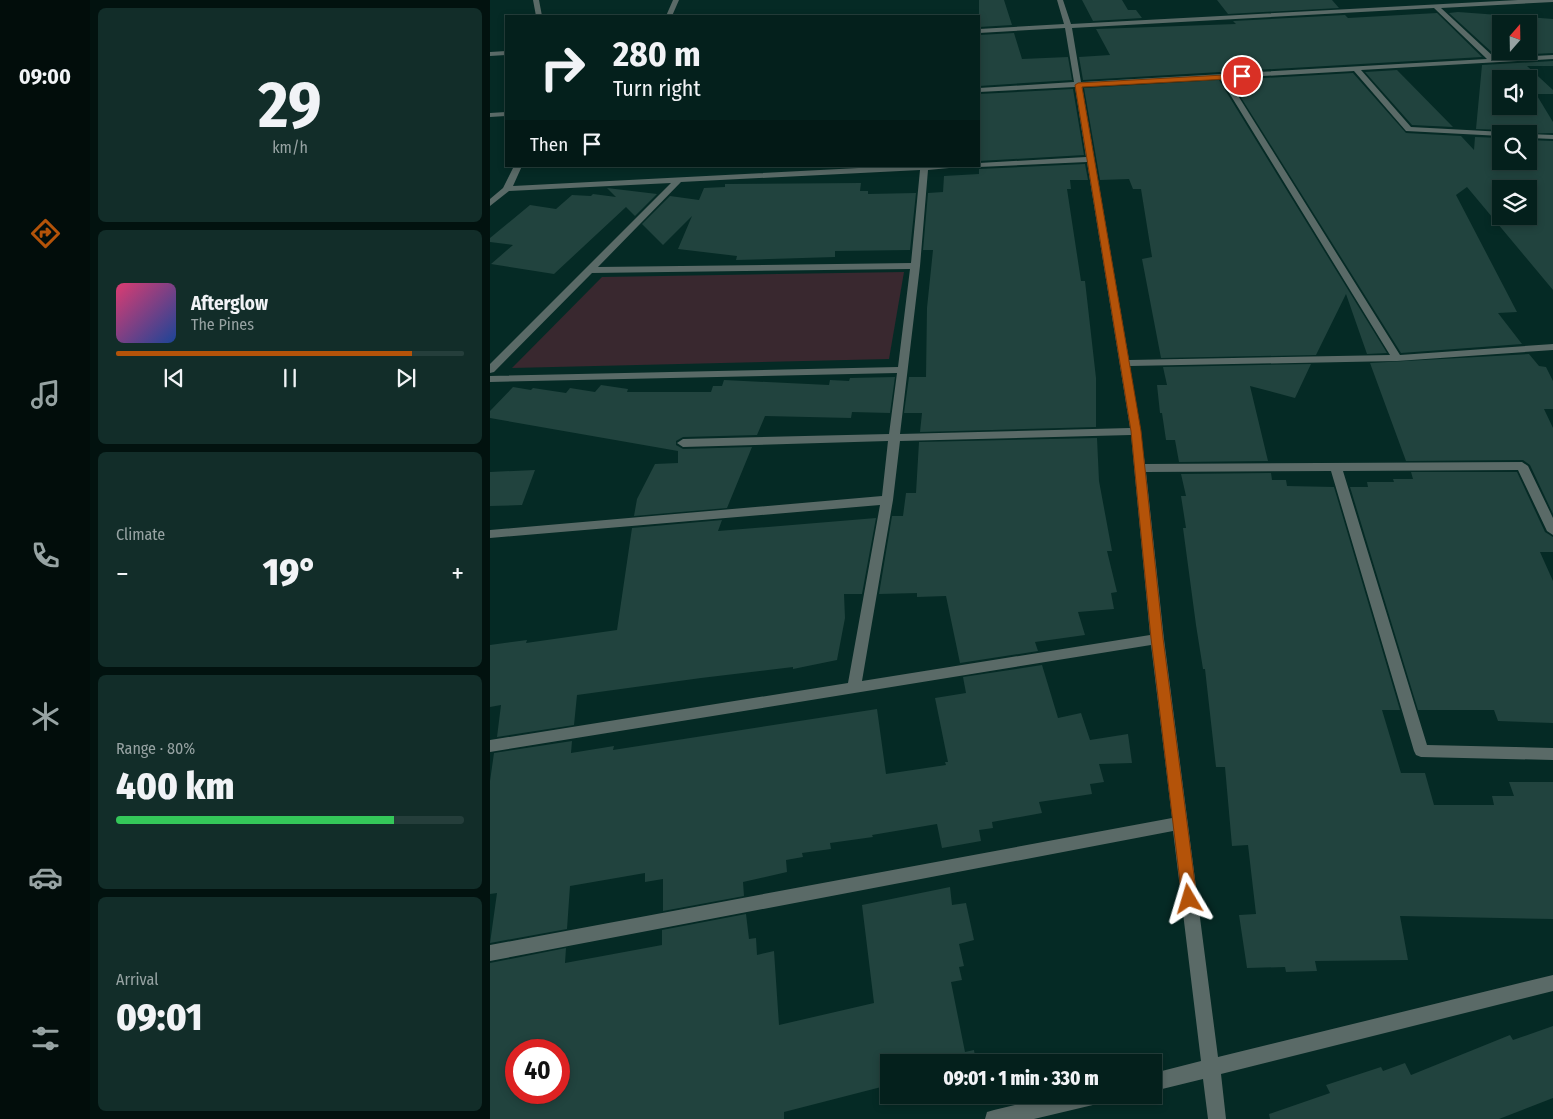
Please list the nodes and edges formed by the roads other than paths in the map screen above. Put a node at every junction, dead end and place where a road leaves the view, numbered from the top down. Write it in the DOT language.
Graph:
graph roads {
  1 [pos="536,0"];
  2 [pos="676,0"];
  3 [pos="1060,0"];
  4 [pos="1553,0"];
  5 [pos="1436,7"];
  6 [pos="539,15"];
  7 [pos="670,15"];
  8 [pos="1068,26"];
  9 [pos="980,31"];
  10 [pos="505,53"];
  11 [pos="490,54"];
  12 [pos="1553,58"];
  13 [pos="1494,61"];
  14 [pos="1356,69"];
  15 [pos="1223,77"];
  16 [pos="1078,85"];
  17 [pos="980,90"];
  18 [pos="505,114"];
  19 [pos="490,115"];
  20 [pos="1492,134"];
  21 [pos="1537,136"];
  22 [pos="1553,137"];
  23 [pos="1090,159"];
  24 [pos="980,165"];
  25 [pos="518,167"];
  26 [pos="936,167"];
  27 [pos="924,168"];
  28 [pos="679,180"];
  29 [pos="507,189"];
  30 [pos="490,203"];
  31 [pos="915,266"];
  32 [pos="591,270"];
  33 [pos="1553,347"];
  34 [pos="1397,358"];
  35 [pos="1126,363"];
  36 [pos="490,370"];
  37 [pos="903,370"];
  38 [pos="490,380"];
  39 [pos="1136,431"];
  40 [pos="895,437"];
  41 [pos="683,443"];
  42 [pos="1336,467"];
  43 [pos="1140,468"];
  44 [pos="887,500"];
  45 [pos="1553,531"];
  46 [pos="490,534"];
  47 [pos="1157,638"];
  48 [pos="854,688"];
  49 [pos="490,746"];
  50 [pos="1553,754"];
  51 [pos="1180,823"];
  52 [pos="490,953"];
  53 [pos="1553,983"];
  54 [pos="1210,1068"];
  55 [pos="1162,1080"];
  56 [pos="1058,1104"];
  57 [pos="994,1119"];
  58 [pos="1217,1119"];
  1 -- 6 [label="street"];
  2 -- 7 [label="street"];
  3 -- 8 [label="street"];
  4 -- 5 [label="street"];
  5 -- 8 [label="street"];
  5 -- 13 [label="street"];
  8 -- 9 [label="street"];
  8 -- 16 [label="street"];
  10 -- 11 [label="street"];
  12 -- 13 [label="street"];
  13 -- 14 [label="street"];
  14 -- 15 [label="street"];
  14 -- 20 [label="street"];
  15 -- 16 [label="street"];
  15 -- 34 [label="street"];
  16 -- 17 [label="street"];
  16 -- 23 [label="street"];
  18 -- 19 [label="street"];
  21 -- 22 [label="street"];
  23 -- 24 [label="street"];
  23 -- 35 [label="street"];
  25 -- 29 [label="street"];
  26 -- 27 [label="street"];
  27 -- 28 [label="street"];
  27 -- 31 [label="street"];
  28 -- 29 [label="street"];
  28 -- 32 [label="street"];
  29 -- 30 [label="street"];
  31 -- 32 [label="street"];
  31 -- 37 [label="street"];
  32 -- 36 [label="street"];
  33 -- 34 [label="street"];
  34 -- 35 [label="street"];
  35 -- 39 [label="street"];
  37 -- 38 [label="street"];
  37 -- 40 [label="street"];
  39 -- 40 [label="street"];
  39 -- 43 [label="street"];
  40 -- 41 [label="street"];
  40 -- 44 [label="street"];
  42 -- 43 [label="street"];
  42 -- 45 [label="street"];
  42 -- 50 [label="street"];
  43 -- 47 [label="street"];
  44 -- 46 [label="street"];
  44 -- 48 [label="street"];
  47 -- 48 [label="street"];
  47 -- 51 [label="street"];
  48 -- 49 [label="street"];
  51 -- 52 [label="street"];
  51 -- 54 [label="street"];
  53 -- 54 [label="street"];
  54 -- 55 [label="street"];
  54 -- 58 [label="street"];
  56 -- 57 [label="street"];
}
